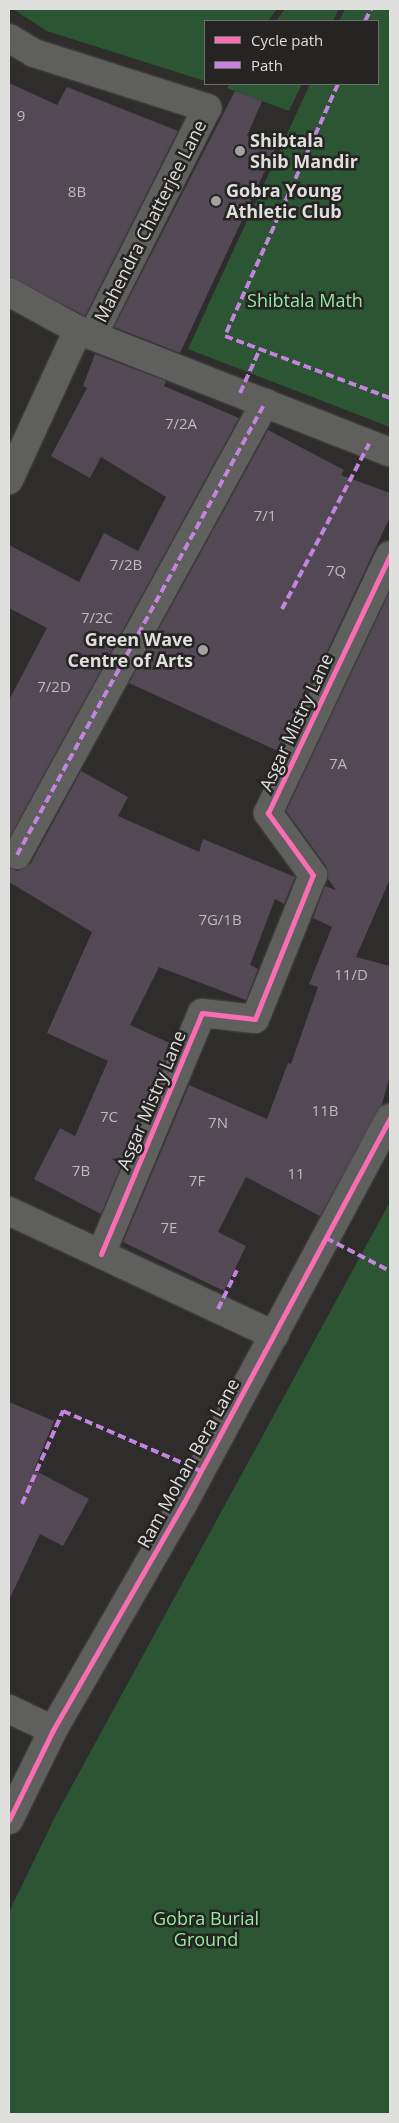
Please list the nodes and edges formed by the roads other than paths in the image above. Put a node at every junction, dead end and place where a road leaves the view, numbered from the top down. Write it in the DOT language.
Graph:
graph roads {
  1 [pos="9,38"];
  2 [pos="9,292"];
  3 [pos="86,332"];
  4 [pos="265,403"];
  5 [pos="390,452"];
  6 [pos="9,480"];
  7 [pos="390,555"];
  8 [pos="17,855"];
  9 [pos="390,1118"];
  10 [pos="9,1211"];
  11 [pos="100,1254"];
  12 [pos="274,1335"];
  13 [pos="9,1709"];
  14 [pos="53,1730"];
  15 [pos="9,1820"];
  1 -- 3 [label="street, Mahendra Chatterjee Lane"];
  2 -- 3 [label="street"];
  3 -- 4 [label="street"];
  3 -- 6 [label="street"];
  4 -- 5 [label="street"];
  4 -- 8 [label="street"];
  7 -- 11 [label="street, Asgar Mistry Lane"];
  9 -- 12 [label="street, Ram Mohan Bera Lane"];
  10 -- 11 [label="street"];
  11 -- 12 [label="street"];
  12 -- 14 [label="street, Ram Mohan Bera Lane"];
  13 -- 14 [label="street"];
  14 -- 15 [label="street, Ram Mohan Bera Lane"];
}
